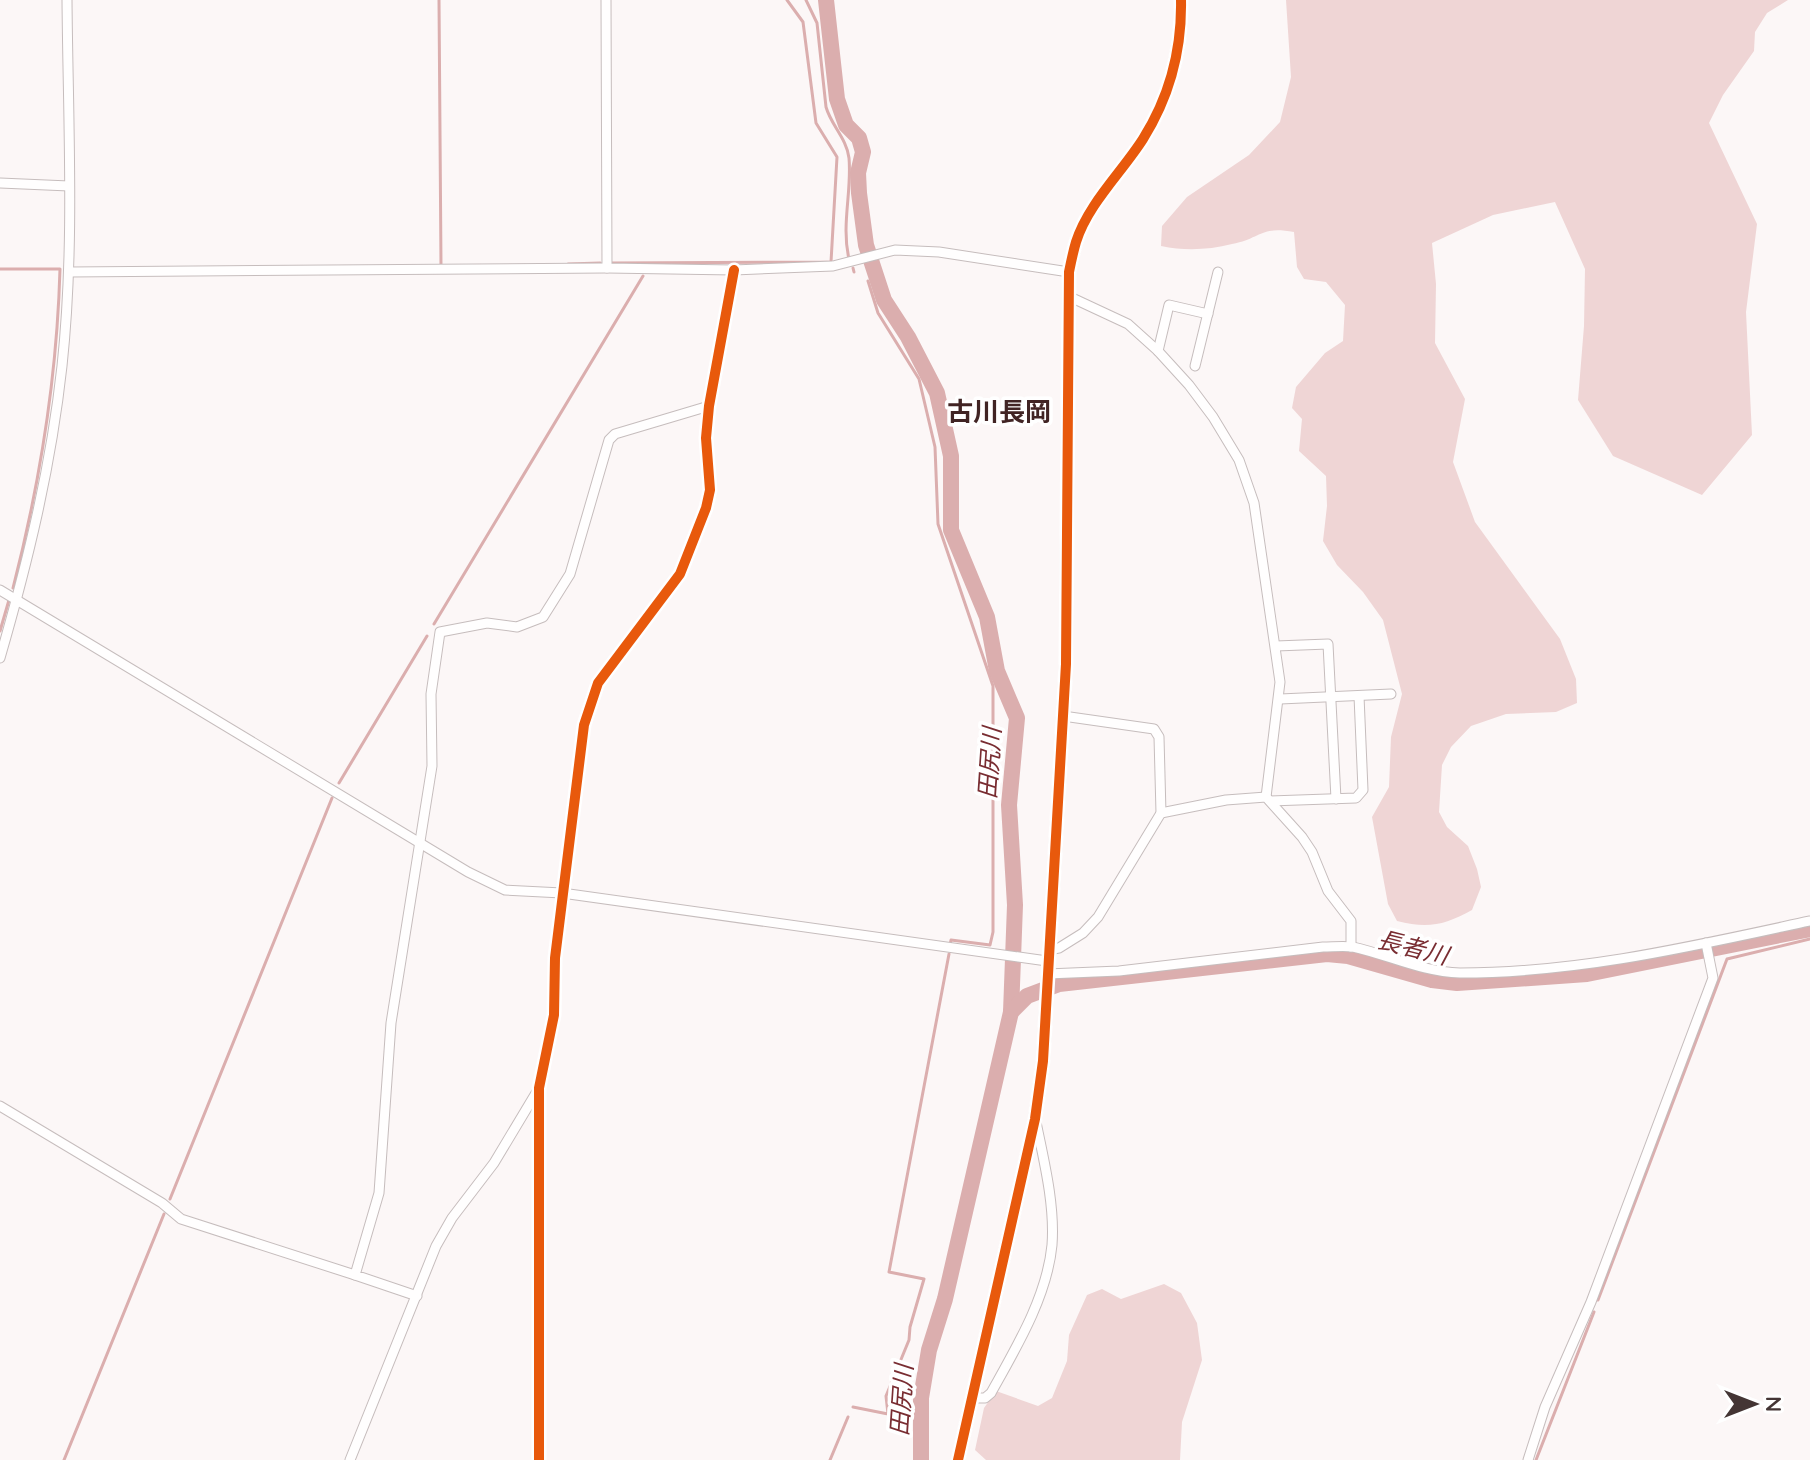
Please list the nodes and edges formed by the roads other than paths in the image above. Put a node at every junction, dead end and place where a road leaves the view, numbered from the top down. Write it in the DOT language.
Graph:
graph roads {
  1 [pos="67,0"];
  2 [pos="606,0"];
  3 [pos="1181,0"];
  4 [pos="0,183"];
  5 [pos="69,186"];
  6 [pos="607,268"];
  7 [pos="734,270"];
  8 [pos="69,272"];
  9 [pos="1069,272"];
  10 [pos="1218,272"];
  11 [pos="1068,296"];
  12 [pos="1208,314"];
  13 [pos="1158,351"];
  14 [pos="1195,366"];
  15 [pos="709,406"];
  16 [pos="0,590"];
  17 [pos="17,600"];
  18 [pos="1276,646"];
  19 [pos="0,658"];
  20 [pos="1391,694"];
  21 [pos="1359,696"];
  22 [pos="1331,697"];
  23 [pos="1280,699"];
  24 [pos="1063,716"];
  25 [pos="1268,799"];
  26 [pos="1336,799"];
  27 [pos="1161,813"];
  28 [pos="421,842"];
  29 [pos="562,893"];
  30 [pos="1810,921"];
  31 [pos="1351,947"];
  32 [pos="1708,949"];
  33 [pos="1047,966"];
  34 [pos="539,1088"];
  35 [pos="0,1106"];
  36 [pos="1035,1119"];
  37 [pos="355,1275"];
  38 [pos="417,1296"];
  39 [pos="973,1398"];
  40 [pos="350,1460"];
  41 [pos="539,1460"];
  42 [pos="958,1460"];
  43 [pos="1528,1460"];
  1 -- 5 [label="street"];
  2 -- 6 [label="street"];
  3 -- 9 [label="street"];
  4 -- 5 [label="street"];
  5 -- 8 [label="street"];
  6 -- 7 [label="street"];
  6 -- 8 [label="street"];
  7 -- 9 [label="street"];
  7 -- 15 [label="street"];
  8 -- 17 [label="street"];
  9 -- 11 [label="street"];
  10 -- 12 [label="street"];
  11 -- 13 [label="street"];
  11 -- 24 [label="street"];
  12 -- 13 [label="street"];
  12 -- 14 [label="street"];
  13 -- 18 [label="street"];
  15 -- 28 [label="street"];
  15 -- 29 [label="street"];
  16 -- 17 [label="street"];
  17 -- 19 [label="street"];
  17 -- 28 [label="street"];
  18 -- 22 [label="street"];
  18 -- 23 [label="street"];
  20 -- 21 [label="street"];
  21 -- 22 [label="street"];
  21 -- 26 [label="street"];
  22 -- 23 [label="street"];
  22 -- 26 [label="street"];
  23 -- 25 [label="street"];
  24 -- 27 [label="street"];
  24 -- 33 [label="street"];
  25 -- 26 [label="street"];
  25 -- 27 [label="street"];
  25 -- 31 [label="street"];
  27 -- 33 [label="street"];
  28 -- 29 [label="street"];
  28 -- 37 [label="street"];
  29 -- 33 [label="street"];
  29 -- 34 [label="street"];
  30 -- 32 [label="street"];
  31 -- 32 [label="street"];
  31 -- 33 [label="street"];
  32 -- 43 [label="street"];
  33 -- 36 [label="street"];
  34 -- 38 [label="street"];
  34 -- 41 [label="street"];
  35 -- 37 [label="street"];
  36 -- 39 [label="street"];
  36 -- 39 [label="street"];
  37 -- 38 [label="street"];
  38 -- 40 [label="street"];
  39 -- 42 [label="street"];
}
